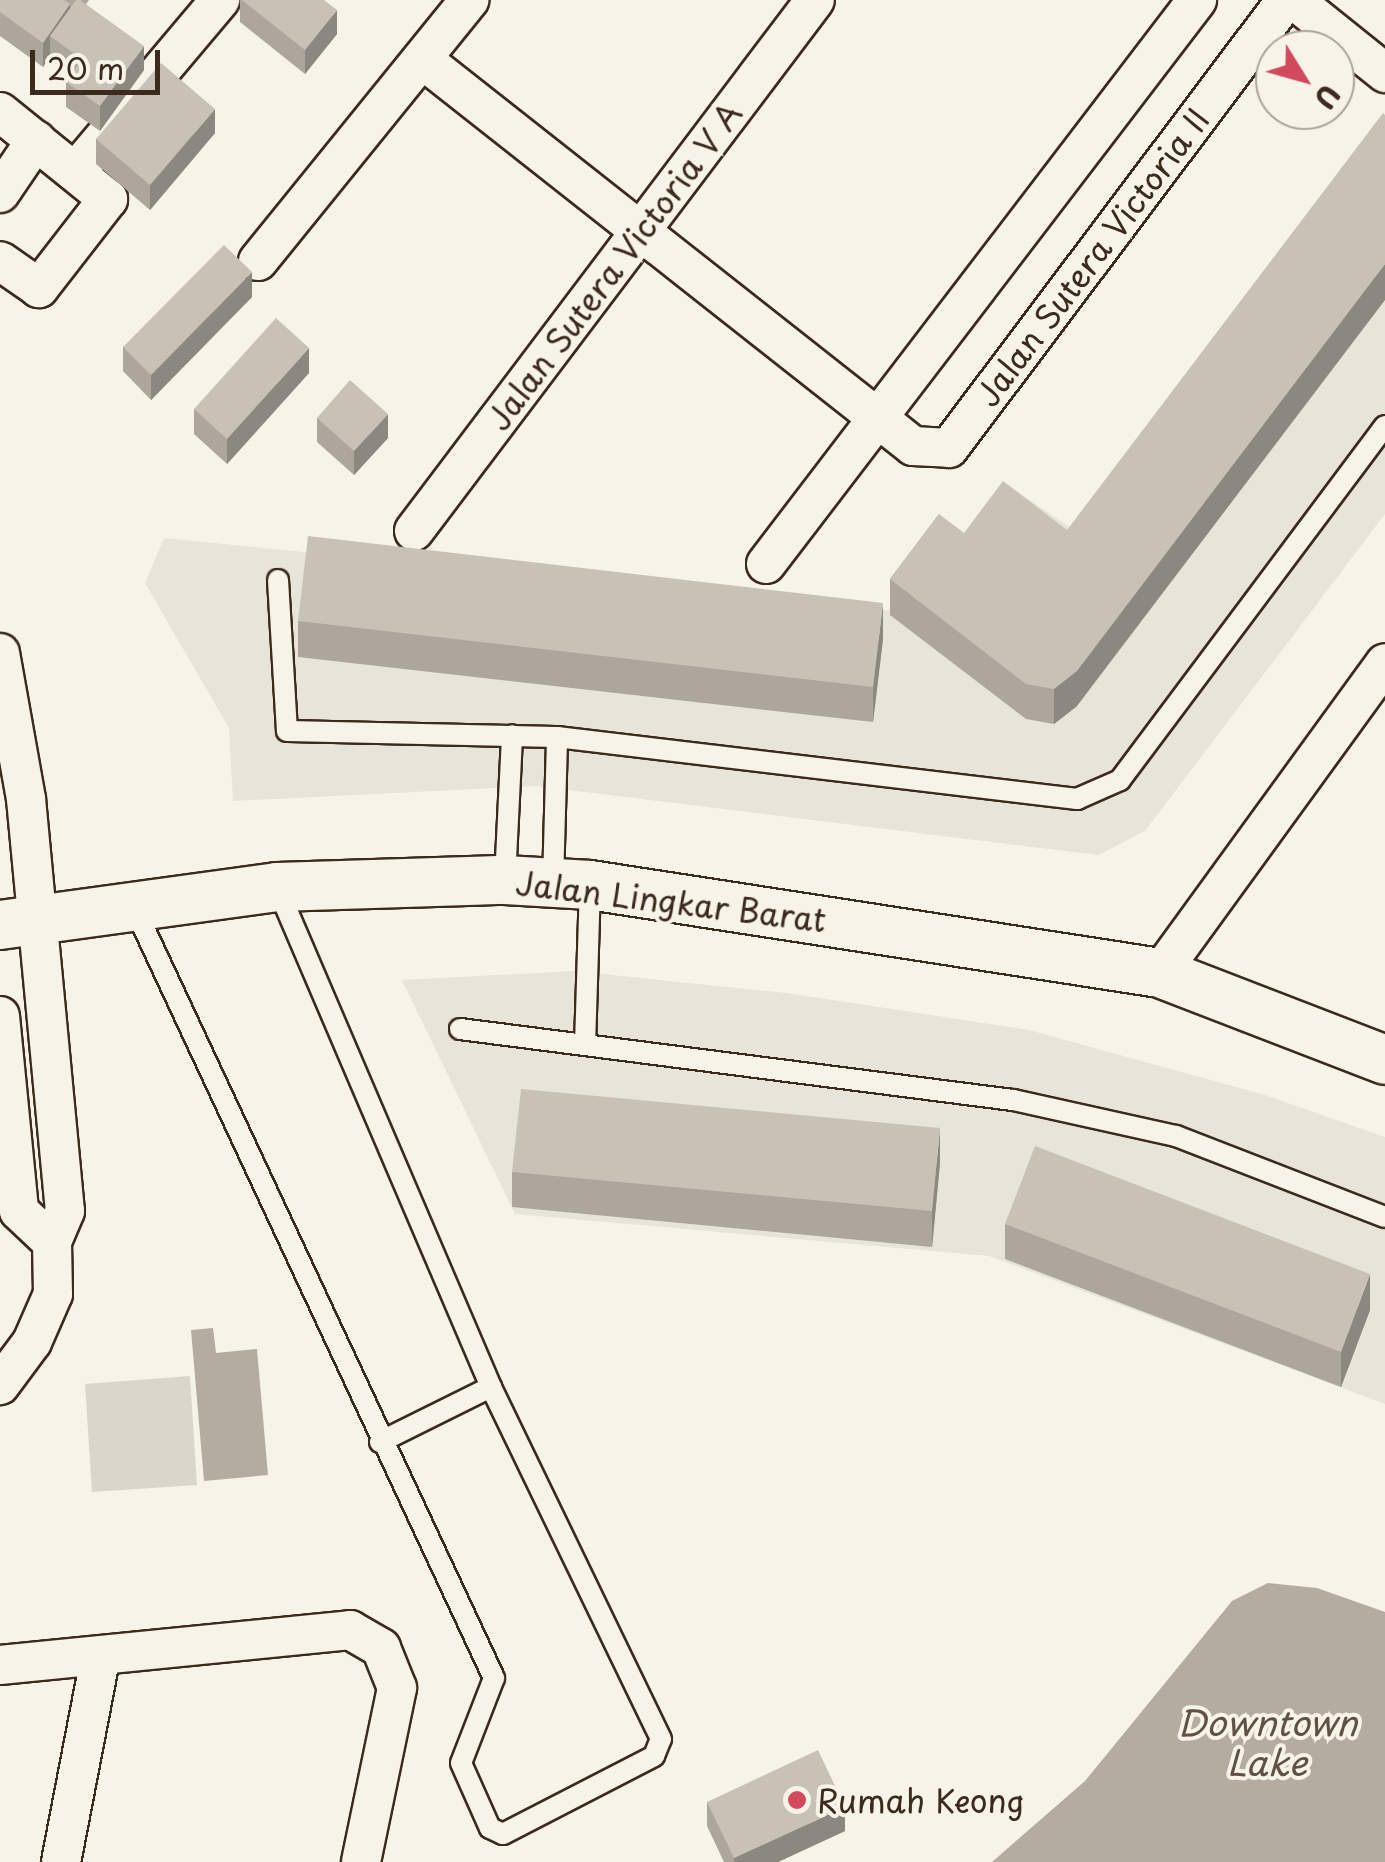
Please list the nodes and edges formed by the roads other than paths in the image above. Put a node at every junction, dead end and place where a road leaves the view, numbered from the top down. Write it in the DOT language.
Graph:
graph roads {
  1 [pos="220,0"];
  2 [pos="469,0"];
  3 [pos="815,0"];
  4 [pos="1197,0"];
  5 [pos="1286,0"];
  6 [pos="1294,0"];
  7 [pos="422,59"];
  8 [pos="1385,73"];
  9 [pos="0,112"];
  10 [pos="36,140"];
  11 [pos="76,170"];
  12 [pos="0,193"];
  13 [pos="638,234"];
  14 [pos="0,261"];
  15 [pos="258,261"];
  16 [pos="877,417"];
  17 [pos="1385,426"];
  18 [pos="414,531"];
  19 [pos="766,564"];
  20 [pos="278,580"];
  21 [pos="0,653"];
  22 [pos="1385,664"];
  23 [pos="512,735"];
  24 [pos="557,737"];
  25 [pos="505,880"];
  26 [pos="571,884"];
  27 [pos="276,888"];
  28 [pos="132,904"];
  29 [pos="18,922"];
  30 [pos="1160,973"];
  31 [pos="0,1016"];
  32 [pos="460,1029"];
  33 [pos="585,1045"];
  34 [pos="1385,1060"];
  35 [pos="1385,1217"];
  36 [pos="52,1242"];
  37 [pos="0,1385"];
  38 [pos="491,1387"];
  39 [pos="380,1442"];
  40 [pos="100,1660"];
  41 [pos="0,1665"];
  42 [pos="61,1862"];
  43 [pos="361,1862"];
  1 -- 11 [label="street"];
  2 -- 7 [label="street"];
  3 -- 13 [label="street, Jalan Sutera Victoria V A"];
  4 -- 16 [label="street"];
  5 -- 16 [label="street, Jalan Sutera Victoria II"];
  6 -- 8 [label="street"];
  7 -- 13 [label="street"];
  7 -- 15 [label="street"];
  9 -- 10 [label="street"];
  10 -- 11 [label="street"];
  10 -- 12 [label="street"];
  11 -- 14 [label="street"];
  13 -- 16 [label="street"];
  13 -- 18 [label="street, Jalan Sutera Victoria V A"];
  16 -- 19 [label="street"];
  17 -- 24 [label="lane"];
  20 -- 23 [label="lane"];
  21 -- 29 [label="street"];
  22 -- 30 [label="street"];
  23 -- 24 [label="lane"];
  23 -- 25 [label="lane"];
  24 -- 26 [label="lane"];
  25 -- 26 [label="street, Jalan Lingkar Barat"];
  25 -- 27 [label="street, Jalan Lingkar Barat"];
  26 -- 30 [label="street, Jalan Lingkar Barat"];
  26 -- 33 [label="lane"];
  27 -- 28 [label="street, Jalan Lingkar Barat"];
  27 -- 38 [label="lane"];
  28 -- 29 [label="street, Jalan Lingkar Barat"];
  28 -- 39 [label="lane"];
  29 -- 36 [label="street"];
  30 -- 34 [label="street, Jalan Lingkar Barat"];
  31 -- 36 [label="street"];
  32 -- 33 [label="lane"];
  33 -- 35 [label="lane"];
  36 -- 37 [label="street"];
  38 -- 39 [label="lane"];
  38 -- 39 [label="lane"];
  40 -- 41 [label="street"];
  40 -- 42 [label="street"];
  40 -- 43 [label="street"];
}
